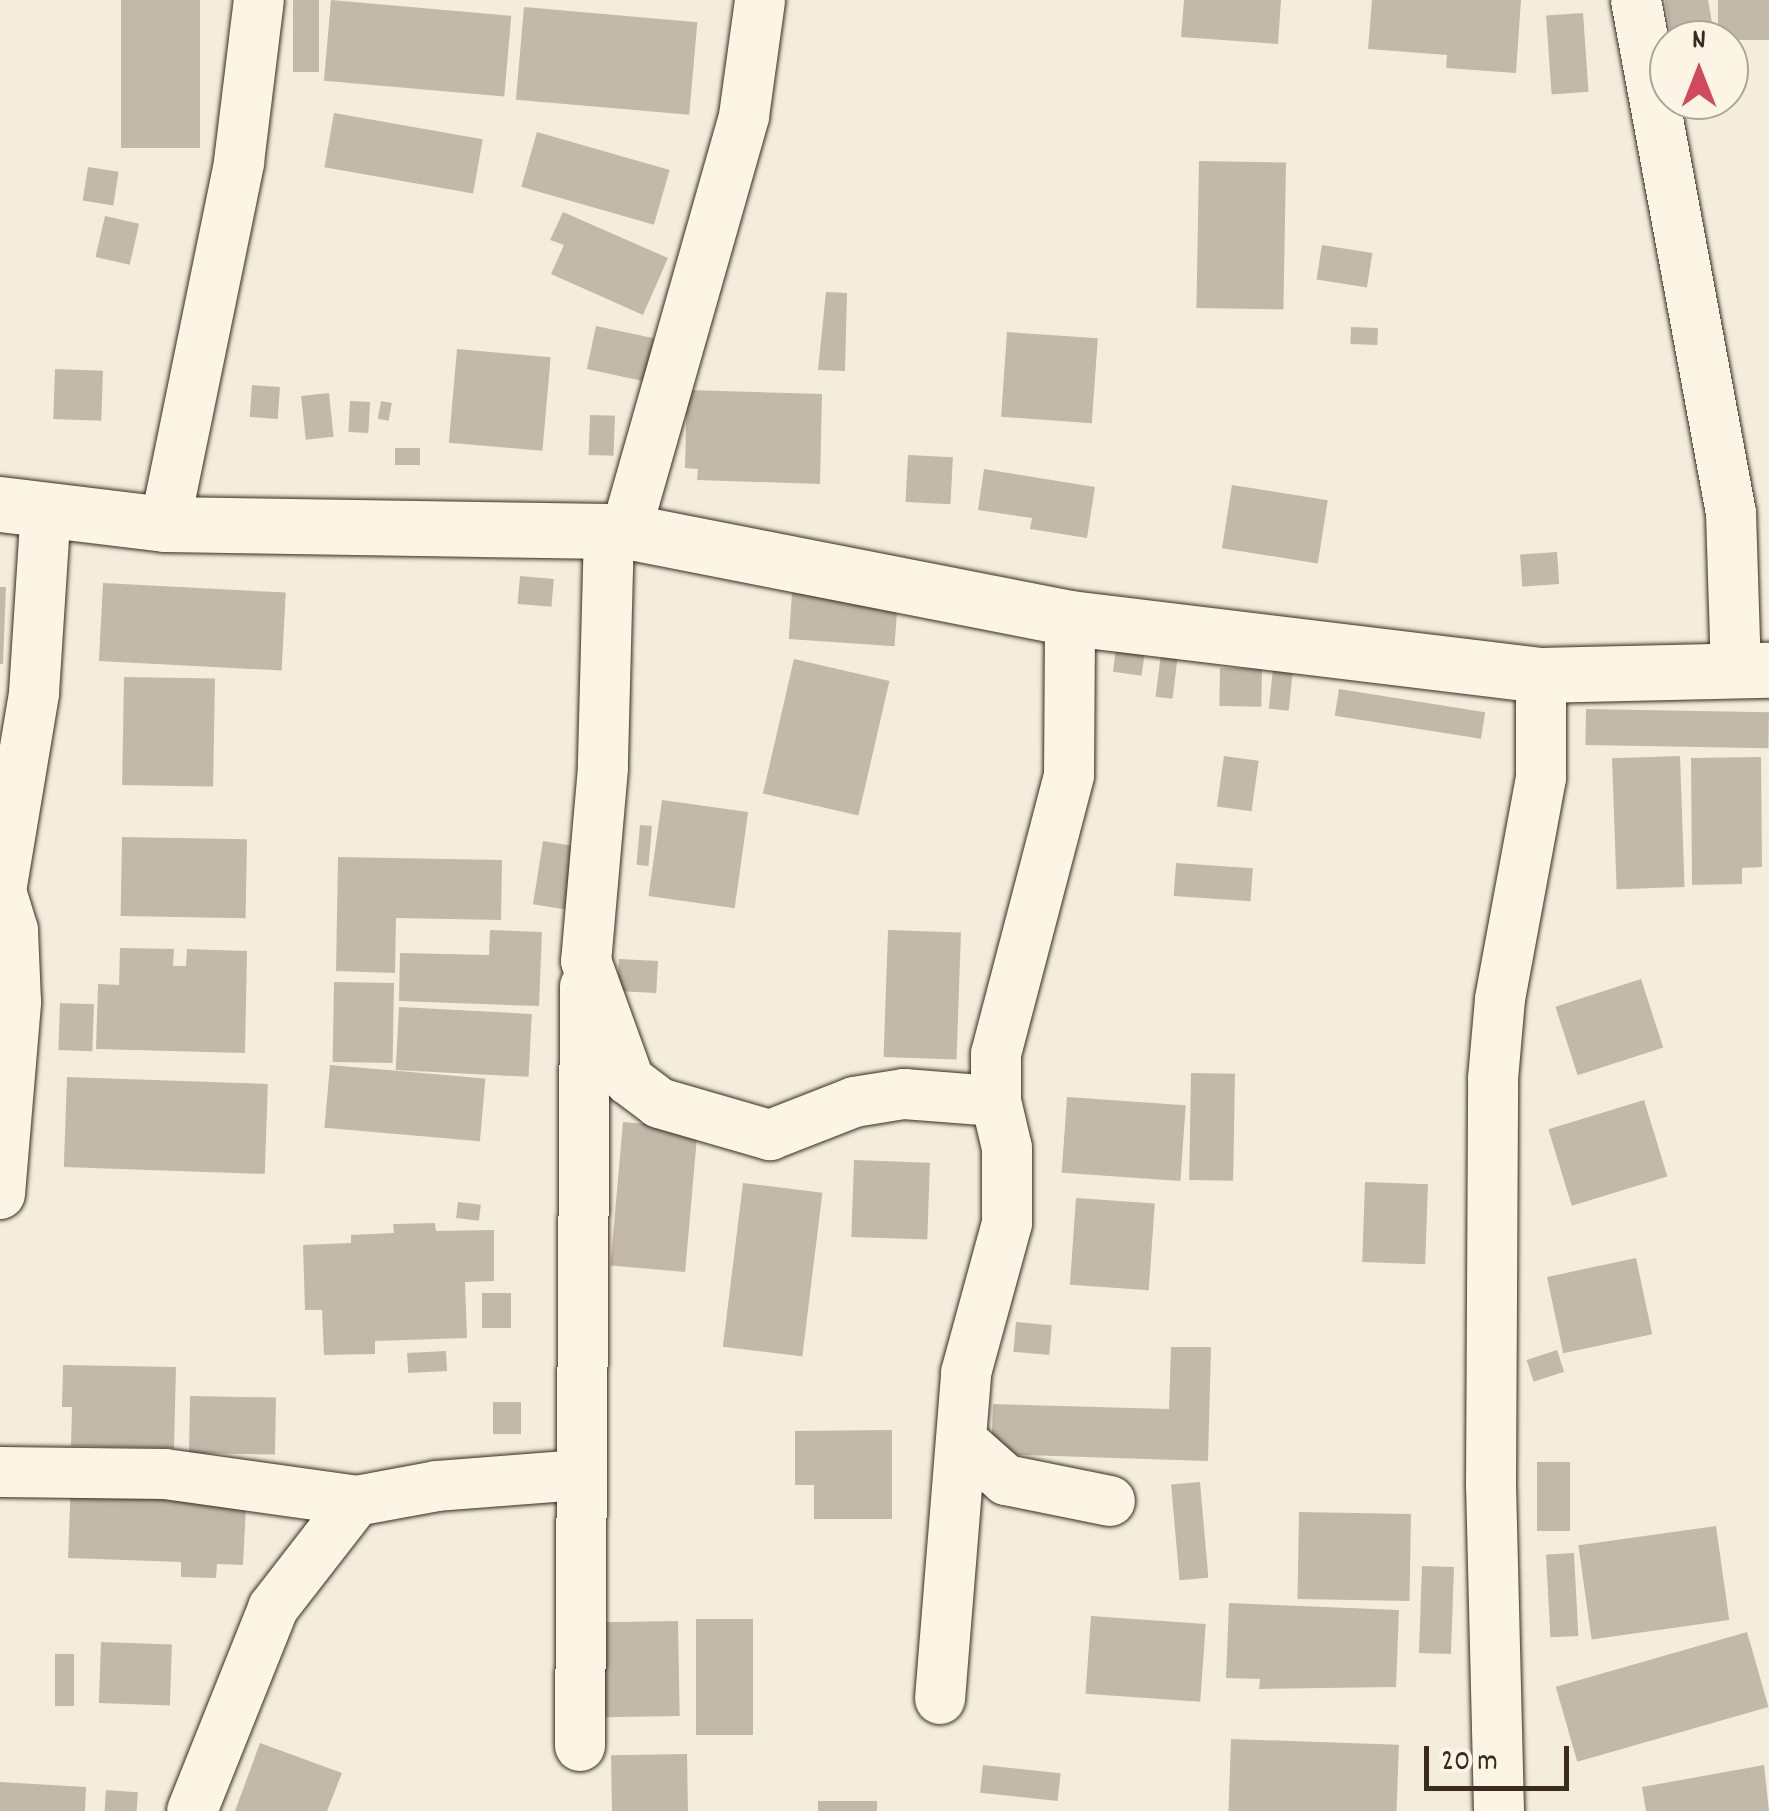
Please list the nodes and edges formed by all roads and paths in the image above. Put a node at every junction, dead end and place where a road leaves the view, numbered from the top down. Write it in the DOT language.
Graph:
graph roads {
  1 [pos="259,0"];
  2 [pos="760,0"];
  3 [pos="1636,0"];
  4 [pos="23,506"];
  5 [pos="166,524"];
  6 [pos="617,532"];
  7 [pos="1070,618"];
  8 [pos="1752,670"];
  9 [pos="1541,675"];
  10 [pos="587,931"];
  11 [pos="996,1101"];
  12 [pos="0,1194"];
  13 [pos="962,1441"];
  14 [pos="0,1472"];
  15 [pos="581,1476"];
  16 [pos="356,1501"];
  17 [pos="1110,1501"];
  18 [pos="940,1699"];
  19 [pos="580,1746"];
  20 [pos="192,1811"];
  21 [pos="1499,1811"];
  1 -- 5 [label="street"];
  2 -- 6 [label="street"];
  3 -- 8 [label="street"];
  4 -- 5 [label="street"];
  4 -- 12 [label="street"];
  5 -- 6 [label="street"];
  6 -- 7 [label="street"];
  6 -- 10 [label="street"];
  7 -- 9 [label="street"];
  7 -- 11 [label="street"];
  8 -- 9 [label="street"];
  9 -- 21 [label="street"];
  10 -- 11 [label="street"];
  10 -- 15 [label="street"];
  11 -- 13 [label="street"];
  13 -- 17 [label="street"];
  13 -- 18 [label="street"];
  14 -- 16 [label="street"];
  15 -- 16 [label="street"];
  15 -- 19 [label="street"];
  16 -- 20 [label="street"];
}
